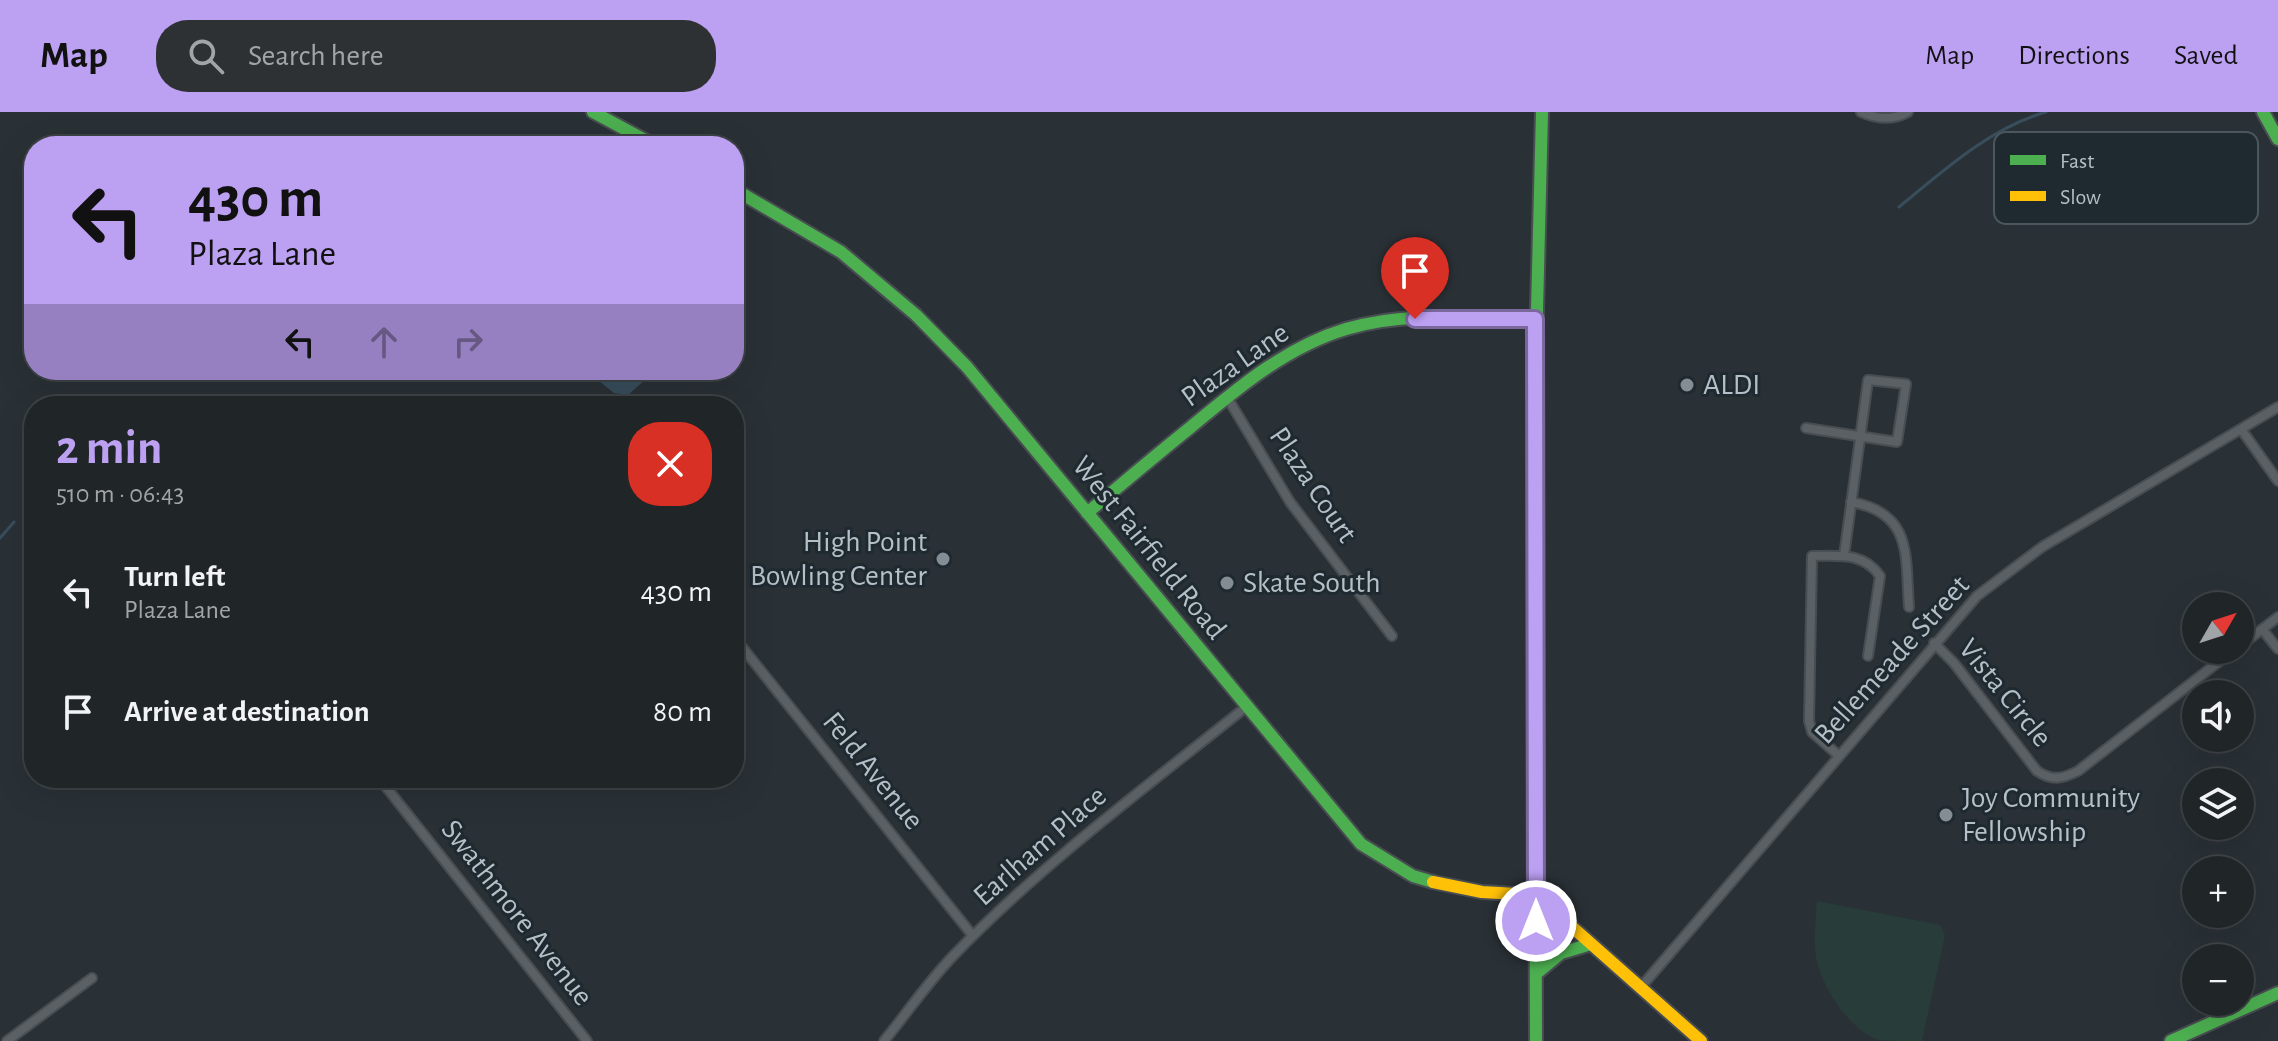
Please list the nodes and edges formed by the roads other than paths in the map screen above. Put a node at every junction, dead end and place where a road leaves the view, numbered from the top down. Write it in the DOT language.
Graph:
graph roads {
  1 [pos="593,112"];
  2 [pos="1542,112"];
  3 [pos="1861,112"];
  4 [pos="1908,112"];
  5 [pos="2263,112"];
  6 [pos="637,136"];
  7 [pos="2278,139"];
  8 [pos="744,194"];
  9 [pos="1535,319"];
  10 [pos="1227,397"];
  11 [pos="2278,407"];
  12 [pos="1806,428"];
  13 [pos="2241,429"];
  14 [pos="1859,436"];
  15 [pos="2278,481"];
  16 [pos="1851,502"];
  17 [pos="1087,513"];
  18 [pos="1844,556"];
  19 [pos="1909,607"];
  20 [pos="2278,617"];
  21 [pos="2262,629"];
  22 [pos="2254,635"];
  23 [pos="1392,636"];
  24 [pos="1934,643"];
  25 [pos="2278,649"];
  26 [pos="744,650"];
  27 [pos="1868,656"];
  28 [pos="2216,664"];
  29 [pos="1246,707"];
  30 [pos="1838,755"];
  31 [pos="387,788"];
  32 [pos="1536,895"];
  33 [pos="973,936"];
  34 [pos="1591,944"];
  35 [pos="1536,974"];
  36 [pos="92,978"];
  37 [pos="1641,987"];
  38 [pos="2278,993"];
  39 [pos="0,1035"];
  40 [pos="6,1041"];
  41 [pos="587,1041"];
  42 [pos="884,1041"];
  43 [pos="1536,1041"];
  44 [pos="1701,1041"];
  45 [pos="2171,1041"];
  1 -- 6 [label="main road"];
  2 -- 9 [label="main road"];
  3 -- 4 [label="street"];
  5 -- 7 [label="main road"];
  8 -- 17 [label="main road, West Fairfield Road"];
  9 -- 10 [label="main road, Plaza Lane"];
  9 -- 32 [label="main road"];
  10 -- 17 [label="main road, Plaza Lane"];
  10 -- 23 [label="street, Plaza Court"];
  11 -- 13 [label="street, Bellemeade Street"];
  12 -- 14 [label="street"];
  13 -- 15 [label="street"];
  13 -- 24 [label="street, Bellemeade Street"];
  14 -- 14 [label="street"];
  14 -- 16 [label="street"];
  16 -- 18 [label="street"];
  16 -- 19 [label="street"];
  17 -- 29 [label="main road, West Fairfield Road"];
  18 -- 27 [label="street"];
  18 -- 30 [label="street"];
  20 -- 21 [label="street"];
  21 -- 22 [label="street"];
  21 -- 25 [label="street"];
  24 -- 28 [label="street, Vista Circle"];
  24 -- 30 [label="street, Bellemeade Street"];
  26 -- 33 [label="street, Feld Avenue"];
  29 -- 32 [label="main road, West Fairfield Road"];
  29 -- 33 [label="street, Earlham Place"];
  30 -- 37 [label="street, Bellemeade Street"];
  31 -- 41 [label="street, Swathmore Avenue"];
  32 -- 34 [label="main road"];
  32 -- 35 [label="main road"];
  33 -- 42 [label="street, Earlham Place"];
  34 -- 35 [label="main road"];
  34 -- 37 [label="main road"];
  35 -- 43 [label="main road"];
  36 -- 40 [label="street"];
  37 -- 44 [label="main road"];
  38 -- 45 [label="main road"];
  39 -- 40 [label="street"];
}
